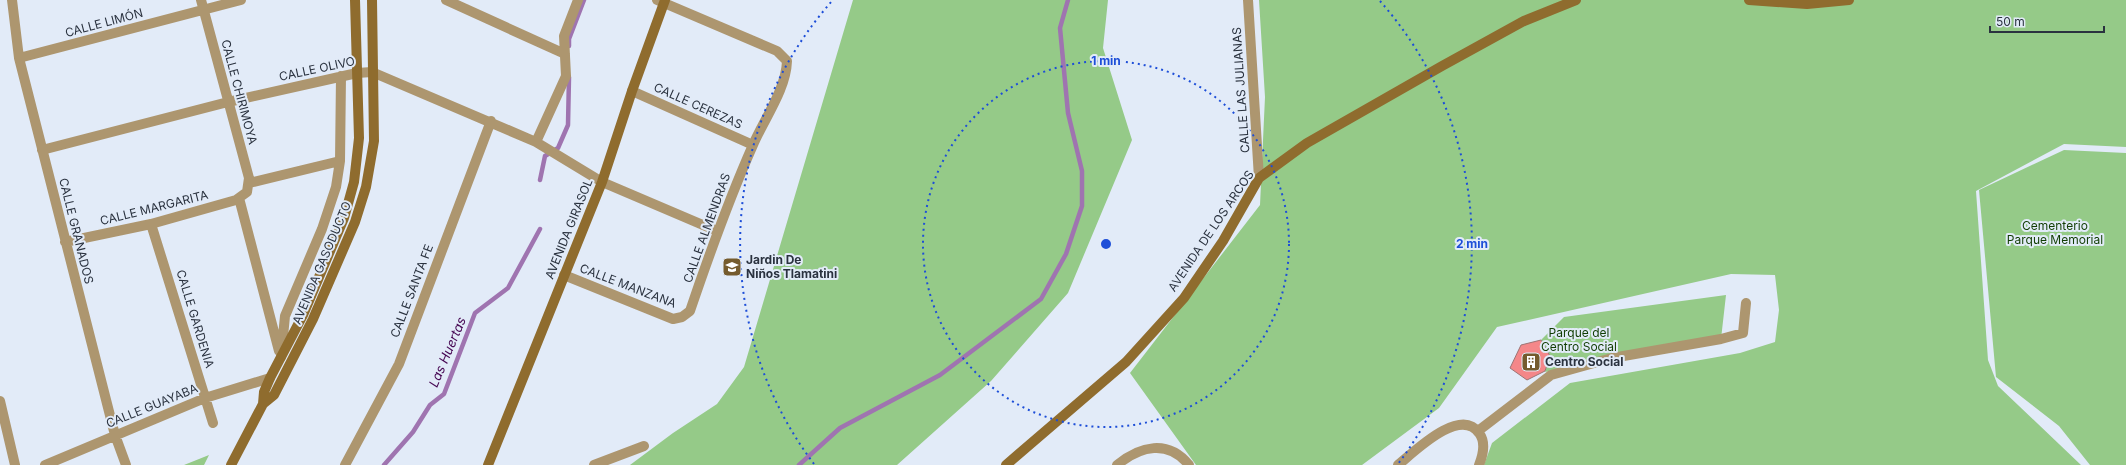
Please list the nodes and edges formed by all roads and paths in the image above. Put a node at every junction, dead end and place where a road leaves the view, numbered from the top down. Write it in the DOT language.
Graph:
graph roads {
  1 [pos="12,0"];
  2 [pos="241,0"];
  3 [pos="355,0"];
  4 [pos="372,0"];
  5 [pos="446,0"];
  6 [pos="578,0"];
  7 [pos="1248,0"];
  8 [pos="1576,0"];
  9 [pos="1749,0"];
  10 [pos="1849,0"];
  11 [pos="662,1"];
  12 [pos="203,5"];
  13 [pos="565,54"];
  14 [pos="19,58"];
  15 [pos="372,72"];
  16 [pos="357,73"];
  17 [pos="341,76"];
  18 [pos="632,91"];
  19 [pos="228,102"];
  20 [pos="491,121"];
  21 [pos="540,143"];
  22 [pos="753,145"];
  23 [pos="42,150"];
  24 [pos="340,161"];
  25 [pos="1259,178"];
  26 [pos="602,182"];
  27 [pos="248,187"];
  28 [pos="239,198"];
  29 [pos="152,224"];
  30 [pos="717,231"];
  31 [pos="65,242"];
  32 [pos="564,275"];
  33 [pos="1746,303"];
  34 [pos="682,318"];
  35 [pos="281,357"];
  36 [pos="270,378"];
  37 [pos="205,398"];
  38 [pos="0,401"];
  39 [pos="263,404"];
  40 [pos="213,422"];
  41 [pos="1478,431"];
  42 [pos="115,436"];
  43 [pos="644,446"];
  44 [pos="15,465"];
  45 [pos="45,465"];
  46 [pos="126,465"];
  47 [pos="231,465"];
  48 [pos="345,465"];
  49 [pos="488,465"];
  50 [pos="594,465"];
  51 [pos="1006,465"];
  52 [pos="1117,465"];
  53 [pos="1189,465"];
  54 [pos="1398,465"];
  55 [pos="1479,465"];
  1 -- 14 [label="street, CALLE GRANADOS"];
  2 -- 12 [label="street, CALLE LIMÓN"];
  3 -- 16 [label="street, AVENIDA GASODUCTO"];
  4 -- 15 [label="street, AVENIDA GASODUCTO"];
  5 -- 13 [label="street"];
  6 -- 13 [label="street"];
  7 -- 25 [label="street, CALLE LAS JULIANAS"];
  8 -- 25 [label="street, AVENIDA DE LOS ARCOS"];
  9 -- 10 [label="street"];
  11 -- 18 [label="street, AVENIDA GIRASOL"];
  11 -- 22 [label="street, CALLE ALMENDRAS"];
  12 -- 14 [label="street, CALLE LIMÓN"];
  12 -- 19 [label="street, CALLE CHIRIMOYA"];
  13 -- 21 [label="street"];
  14 -- 23 [label="street, CALLE GRANADOS"];
  15 -- 16 [label="street, CALLE OLIVO"];
  15 -- 20 [label="street, CALLE OLIVO"];
  15 -- 39 [label="street, AVENIDA GASODUCTO"];
  16 -- 17 [label="street, CALLE OLIVO"];
  16 -- 35 [label="street, AVENIDA GASODUCTO"];
  17 -- 19 [label="street, CALLE OLIVO"];
  17 -- 24 [label="street"];
  18 -- 22 [label="street, CALLE CEREZAS"];
  18 -- 26 [label="street, AVENIDA GIRASOL"];
  19 -- 23 [label="street, CALLE OLIVO"];
  19 -- 27 [label="street, CALLE CHIRIMOYA"];
  20 -- 21 [label="street, CALLE OLIVO"];
  20 -- 48 [label="street, CALLE SANTA FE"];
  21 -- 26 [label="street, CALLE OLIVO"];
  22 -- 30 [label="street, CALLE ALMENDRAS"];
  23 -- 31 [label="street, CALLE GRANADOS"];
  24 -- 27 [label="street"];
  24 -- 35 [label="street"];
  25 -- 51 [label="street, AVENIDA DE LOS ARCOS"];
  26 -- 30 [label="street, CALLE OLIVO"];
  26 -- 32 [label="street, AVENIDA GIRASOL"];
  27 -- 28 [label="street, CALLE MARGARITA"];
  28 -- 29 [label="street, CALLE MARGARITA"];
  28 -- 35 [label="street"];
  29 -- 31 [label="street, CALLE MARGARITA"];
  29 -- 37 [label="street, CALLE GARDENIA"];
  30 -- 34 [label="street, CALLE ALMENDRAS"];
  31 -- 42 [label="street, CALLE GRANADOS"];
  32 -- 34 [label="street, CALLE MANZANA"];
  32 -- 49 [label="street, AVENIDA GIRASOL"];
  33 -- 41 [label="street"];
  35 -- 36 [label="street, AVENIDA GASODUCTO"];
  36 -- 37 [label="street, CALLE GUAYABA"];
  36 -- 39 [label="street, AVENIDA GASODUCTO"];
  37 -- 40 [label="street, CALLE GARDENIA"];
  37 -- 42 [label="street, CALLE GUAYABA"];
  38 -- 44 [label="street"];
  39 -- 47 [label="street, AVENIDA GASODUCTO"];
  41 -- 54 [label="street"];
  41 -- 55 [label="street"];
  42 -- 45 [label="street, CALLE GUAYABA"];
  42 -- 46 [label="street, CALLE GRANADOS"];
  43 -- 50 [label="street"];
  52 -- 53 [label="street"];
}
